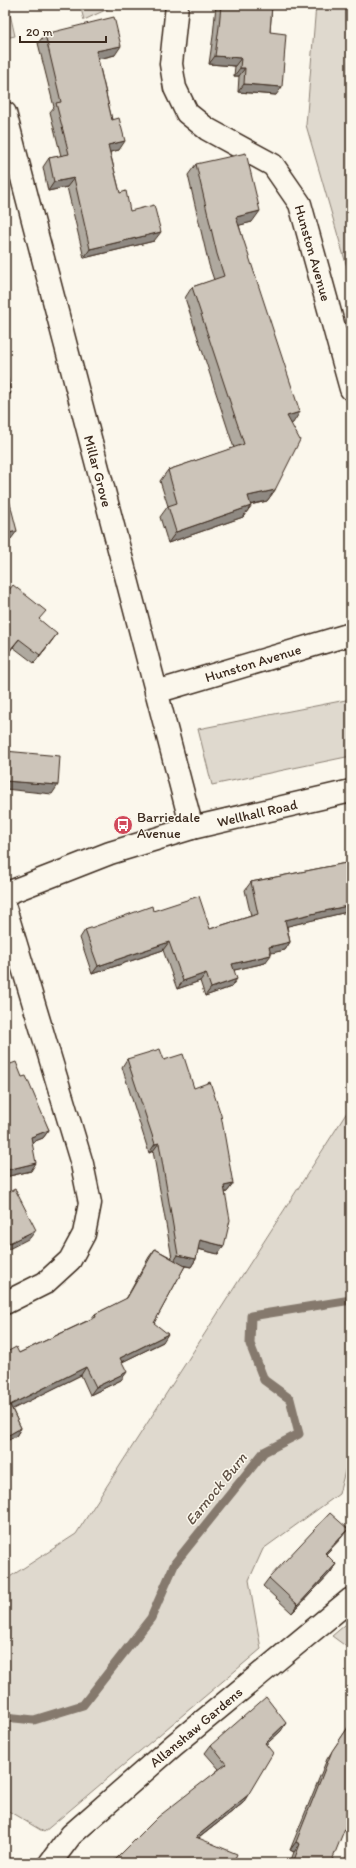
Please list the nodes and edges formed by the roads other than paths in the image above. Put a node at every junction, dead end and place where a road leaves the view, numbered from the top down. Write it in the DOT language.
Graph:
graph roads {
  1 [pos="177,5"];
  2 [pos="5,113"];
  3 [pos="351,389"];
  4 [pos="351,634"];
  5 [pos="156,692"];
  6 [pos="351,791"];
  7 [pos="192,828"];
  8 [pos="5,894"];
  9 [pos="5,908"];
  10 [pos="5,1303"];
  11 [pos="351,1599"];
  12 [pos="50,1863"];
  1 -- 3 [label="street, Hunston Avenue"];
  2 -- 5 [label="street, Millar Grove"];
  4 -- 5 [label="street, Hunston Avenue"];
  5 -- 7 [label="street, Millar Grove"];
  6 -- 7 [label="street, Wellhall Road"];
  7 -- 8 [label="street, Wellhall Road"];
  9 -- 10 [label="street"];
  11 -- 12 [label="street, Allanshaw Gardens"];
}
